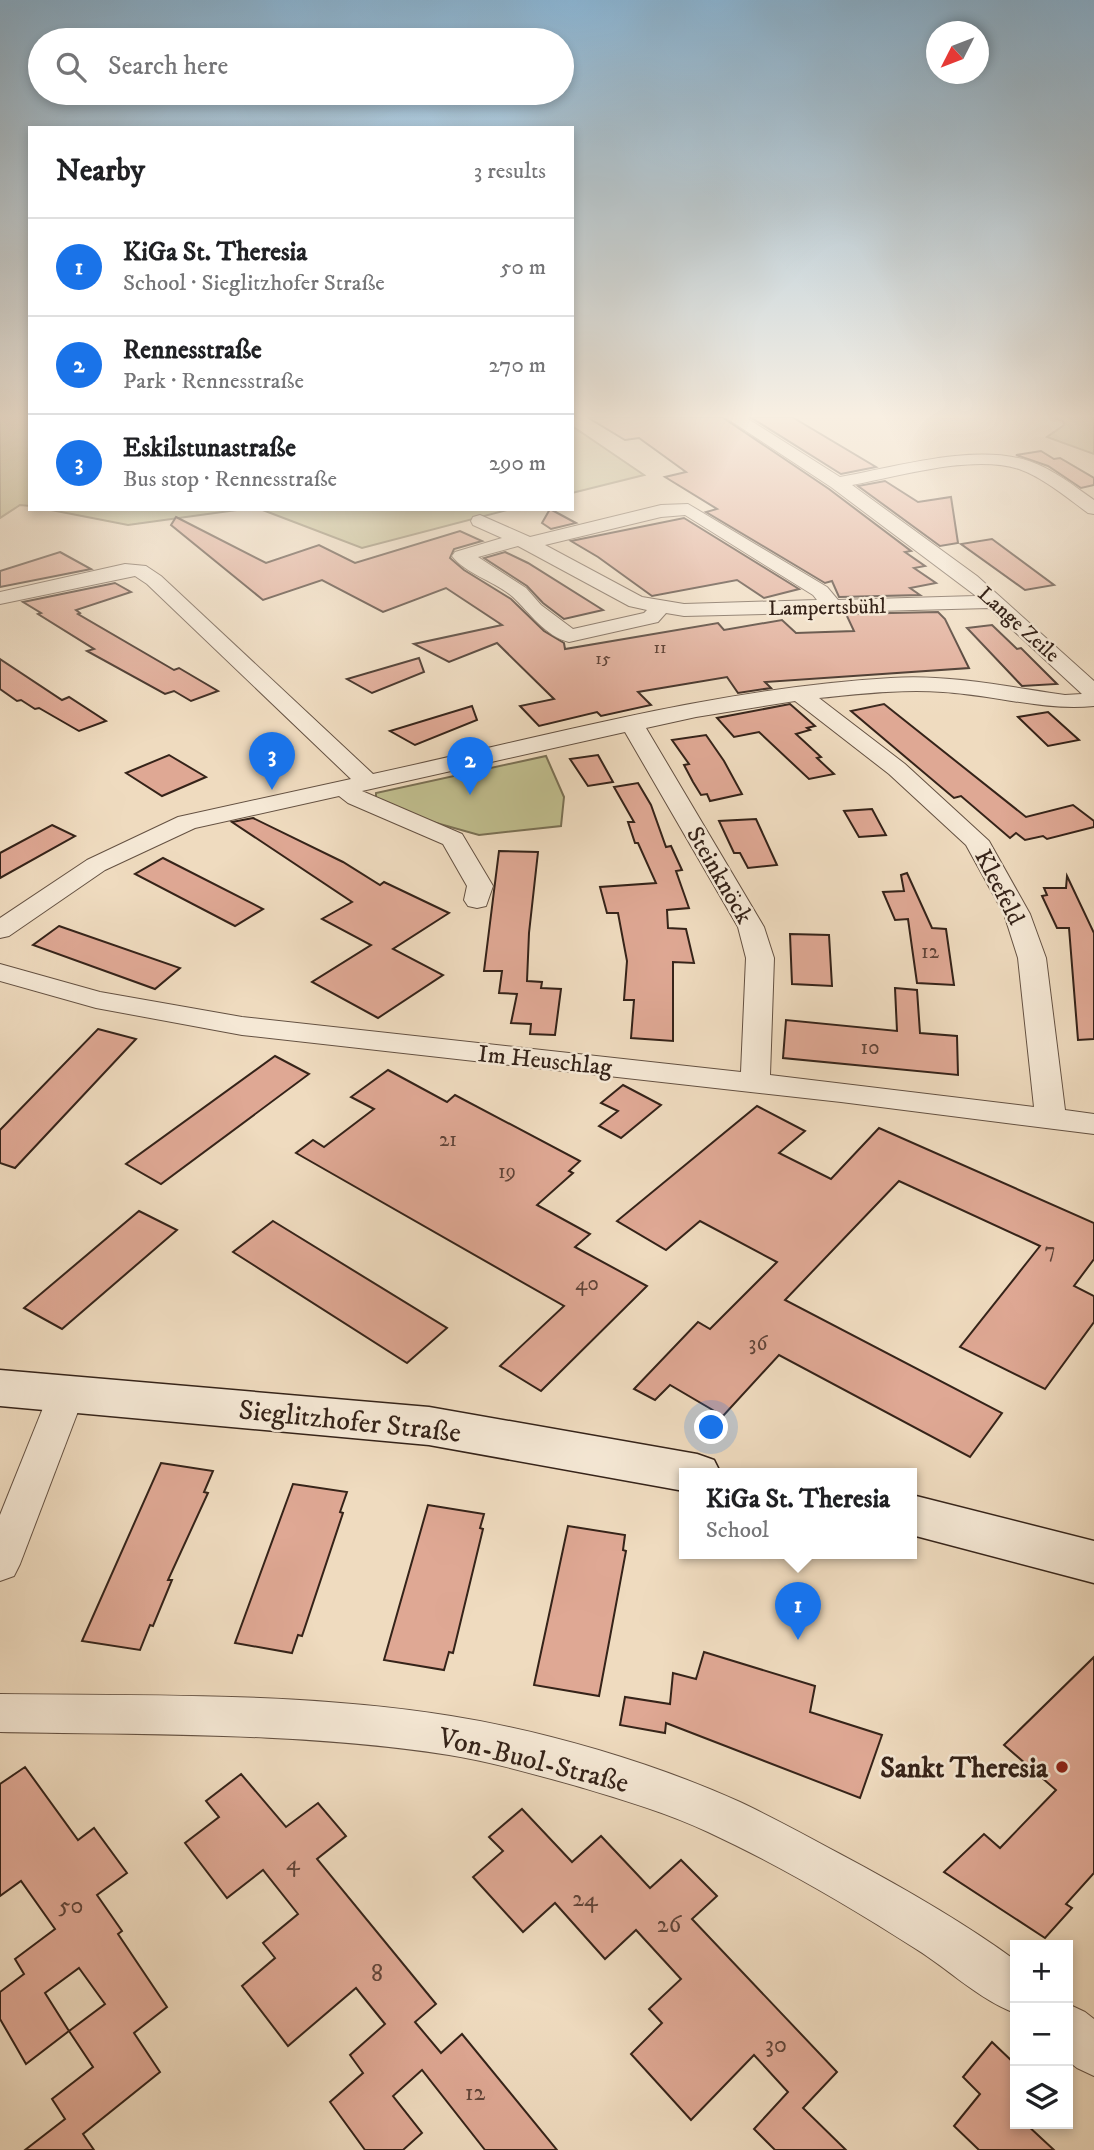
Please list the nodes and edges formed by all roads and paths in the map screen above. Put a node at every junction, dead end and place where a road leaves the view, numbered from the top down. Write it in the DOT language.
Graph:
graph roads {
  1 [pos="632,517"];
  2 [pos="701,517"];
  3 [pos="883,517"];
  4 [pos="480,521"];
  5 [pos="524,541"];
  6 [pos="0,598"];
  7 [pos="995,602"];
  8 [pos="833,607"];
  9 [pos="659,608"];
  10 [pos="1094,693"];
  11 [pos="799,694"];
  12 [pos="1094,699"];
  13 [pos="632,724"];
  14 [pos="368,782"];
  15 [pos="342,787"];
  16 [pos="477,900"];
  17 [pos="0,930"];
  18 [pos="0,972"];
  19 [pos="755,1083"];
  20 [pos="1051,1119"];
  21 [pos="1094,1124"];
  22 [pos="0,1388"];
  23 [pos="67,1393"];
  24 [pos="679,1471"];
  25 [pos="917,1516"];
  26 [pos="1094,1562"];
  27 [pos="0,1564"];
  28 [pos="0,1713"];
  29 [pos="1010,1985"];
  30 [pos="1073,2033"];
  31 [pos="1094,2051"];
  1 -- 5 [label="street"];
  2 -- 8 [label="street"];
  3 -- 7 [label="street, Lange Zeile"];
  4 -- 5 [label="street, Lampertsbühl"];
  5 -- 9 [label="street, Lampertsbühl"];
  5 -- 9 [label="street, Lampertsbühl"];
  6 -- 14 [label="street"];
  7 -- 8 [label="street, Lampertsbühl"];
  7 -- 10 [label="street, Lange Zeile"];
  8 -- 9 [label="street, Lampertsbühl"];
  11 -- 12 [label="street"];
  11 -- 13 [label="street"];
  11 -- 20 [label="street, Kleefeld"];
  13 -- 14 [label="street"];
  13 -- 19 [label="street, Steinknöck"];
  14 -- 15 [label="street"];
  15 -- 16 [label="street"];
  15 -- 17 [label="street"];
  18 -- 19 [label="street, Im Heuschlag"];
  19 -- 20 [label="street, Im Heuschlag"];
  20 -- 21 [label="street, Im Heuschlag"];
  22 -- 23 [label="main road, Sieglitzhofer Straße"];
  23 -- 24 [label="main road, Sieglitzhofer Straße"];
  23 -- 27 [label="street"];
  25 -- 26 [label="main road"];
  28 -- 29 [label="street, Von-Buol-Straße"];
  30 -- 31 [label="street"];
}
